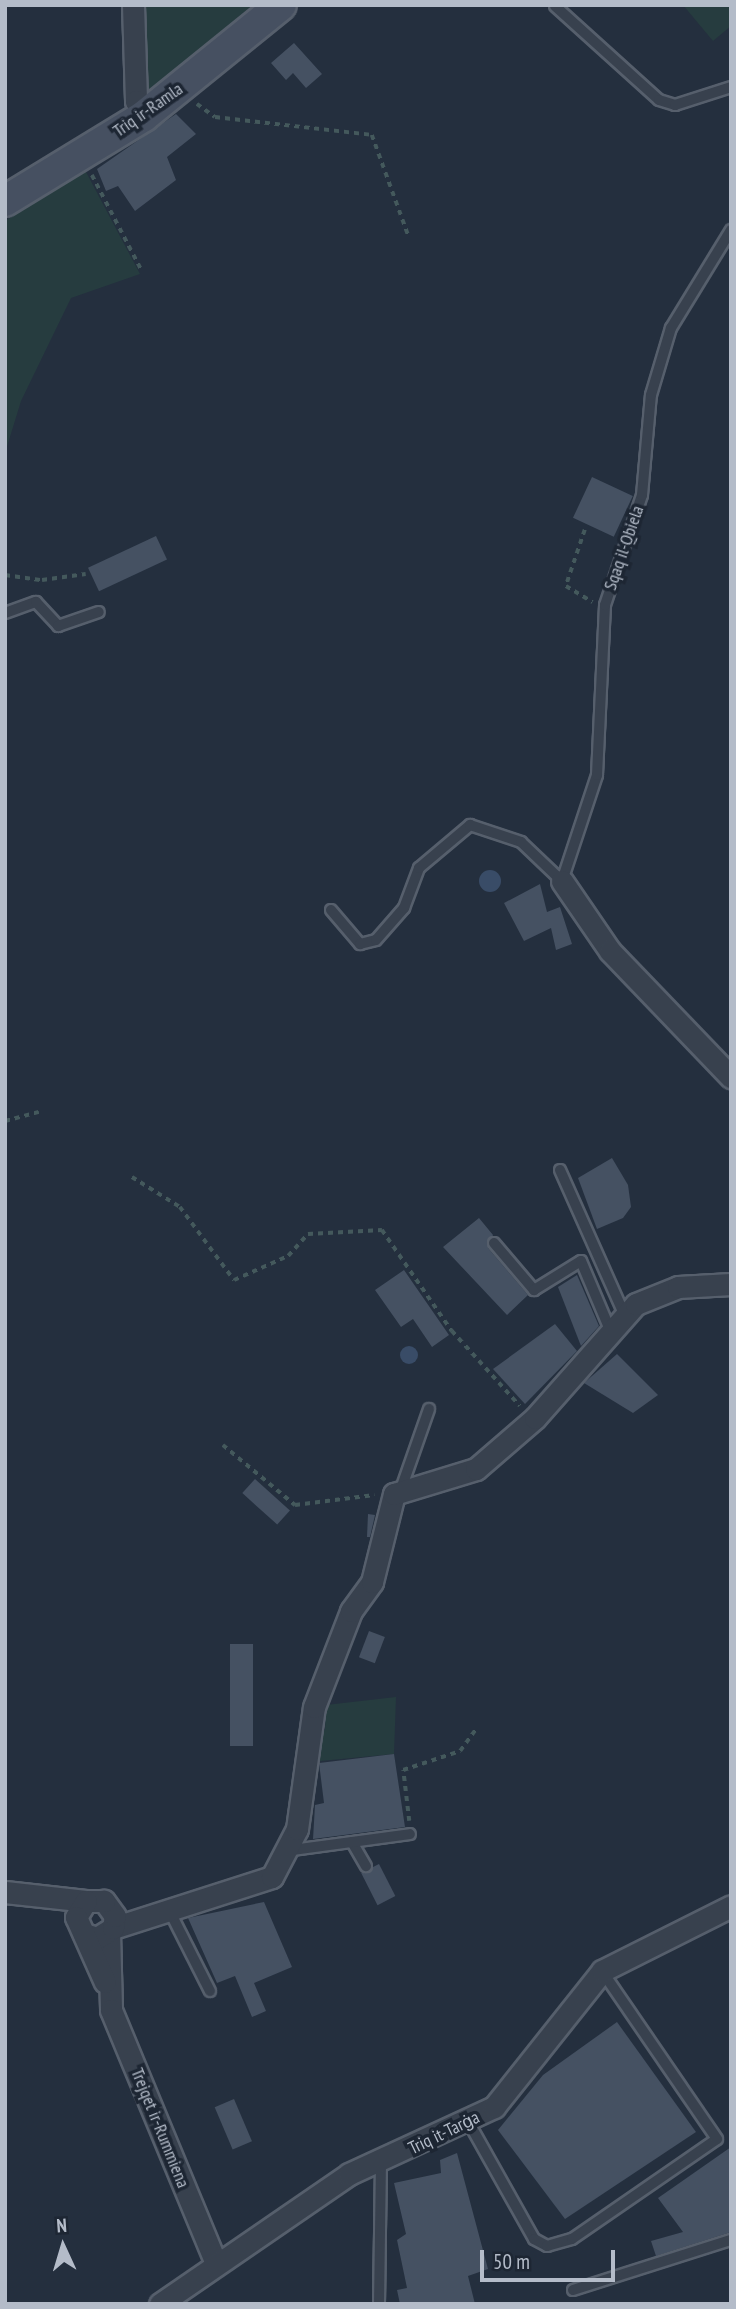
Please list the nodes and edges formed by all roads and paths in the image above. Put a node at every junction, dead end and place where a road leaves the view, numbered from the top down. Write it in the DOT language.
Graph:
graph roads {
  1 [pos="133,5"];
  2 [pos="281,5"];
  3 [pos="555,6"];
  4 [pos="731,87"];
  5 [pos="180,89"];
  6 [pos="144,116"];
  7 [pos="82,155"];
  8 [pos="5,201"];
  9 [pos="731,230"];
  10 [pos="409,237"];
  11 [pos="142,271"];
  12 [pos="584,530"];
  13 [pos="86,574"];
  14 [pos="5,575"];
  15 [pos="605,605"];
  16 [pos="99,612"];
  17 [pos="5,613"];
  18 [pos="562,881"];
  19 [pos="331,910"];
  20 [pos="731,1077"];
  21 [pos="39,1112"];
  22 [pos="5,1121"];
  23 [pos="560,1170"];
  24 [pos="132,1177"];
  25 [pos="494,1243"];
  26 [pos="731,1284"];
  27 [pos="618,1324"];
  28 [pos="429,1409"];
  29 [pos="535,1418"];
  30 [pos="223,1445"];
  31 [pos="397,1494"];
  32 [pos="475,1730"];
  33 [pos="409,1828"];
  34 [pos="352,1842"];
  35 [pos="285,1852"];
  36 [pos="366,1866"];
  37 [pos="12,1894"];
  38 [pos="86,1901"];
  39 [pos="109,1905"];
  40 [pos="731,1906"];
  41 [pos="164,1909"];
  42 [pos="81,1929"];
  43 [pos="111,1930"];
  44 [pos="602,1971"];
  45 [pos="108,1990"];
  46 [pos="210,1991"];
  47 [pos="469,2123"];
  48 [pos="381,2163"];
  49 [pos="731,2239"];
  50 [pos="216,2264"];
  51 [pos="573,2290"];
  52 [pos="160,2304"];
  53 [pos="379,2304"];
  1 -- 6 [label="street"];
  2 -- 5 [label="main road, Triq ir-Ramla"];
  3 -- 4 [label="lane"];
  5 -- 6 [label="main road, Triq ir-Ramla"];
  5 -- 10 [label="path"];
  6 -- 7 [label="main road, Triq ir-Ramla"];
  7 -- 8 [label="main road, Triq ir-Ramla"];
  7 -- 11 [label="path"];
  9 -- 15 [label="lane, Sqaq il-Qbiela"];
  12 -- 15 [label="path"];
  13 -- 14 [label="path"];
  15 -- 18 [label="lane, Sqaq il-Qbiela"];
  16 -- 17 [label="lane"];
  18 -- 19 [label="lane"];
  18 -- 20 [label="street"];
  21 -- 22 [label="path"];
  23 -- 27 [label="lane"];
  24 -- 29 [label="path"];
  25 -- 27 [label="lane"];
  26 -- 27 [label="street"];
  27 -- 29 [label="street"];
  28 -- 31 [label="lane"];
  29 -- 31 [label="street"];
  30 -- 31 [label="path"];
  31 -- 35 [label="street"];
  32 -- 33 [label="path"];
  33 -- 34 [label="lane"];
  34 -- 35 [label="lane"];
  34 -- 36 [label="lane"];
  35 -- 41 [label="street"];
  37 -- 38 [label="street"];
  37 -- 42 [label="street"];
  38 -- 39 [label="street"];
  38 -- 42 [label="street"];
  39 -- 41 [label="street"];
  39 -- 43 [label="street, Trejqet ir-Rummiena"];
  40 -- 44 [label="street, Triq it-Tarġa"];
  41 -- 43 [label="street"];
  41 -- 46 [label="lane"];
  42 -- 43 [label="street"];
  42 -- 45 [label="street, Trejqet ir-Rummiena"];
  43 -- 45 [label="street, Trejqet ir-Rummiena"];
  44 -- 47 [label="street, Triq it-Tarġa"];
  44 -- 47 [label="lane"];
  45 -- 50 [label="street, Trejqet ir-Rummiena"];
  47 -- 48 [label="street, Triq it-Tarġa"];
  48 -- 50 [label="street, Triq it-Tarġa"];
  48 -- 53 [label="lane"];
  49 -- 51 [label="lane"];
  50 -- 52 [label="street, Triq it-Tarġa"];
}
